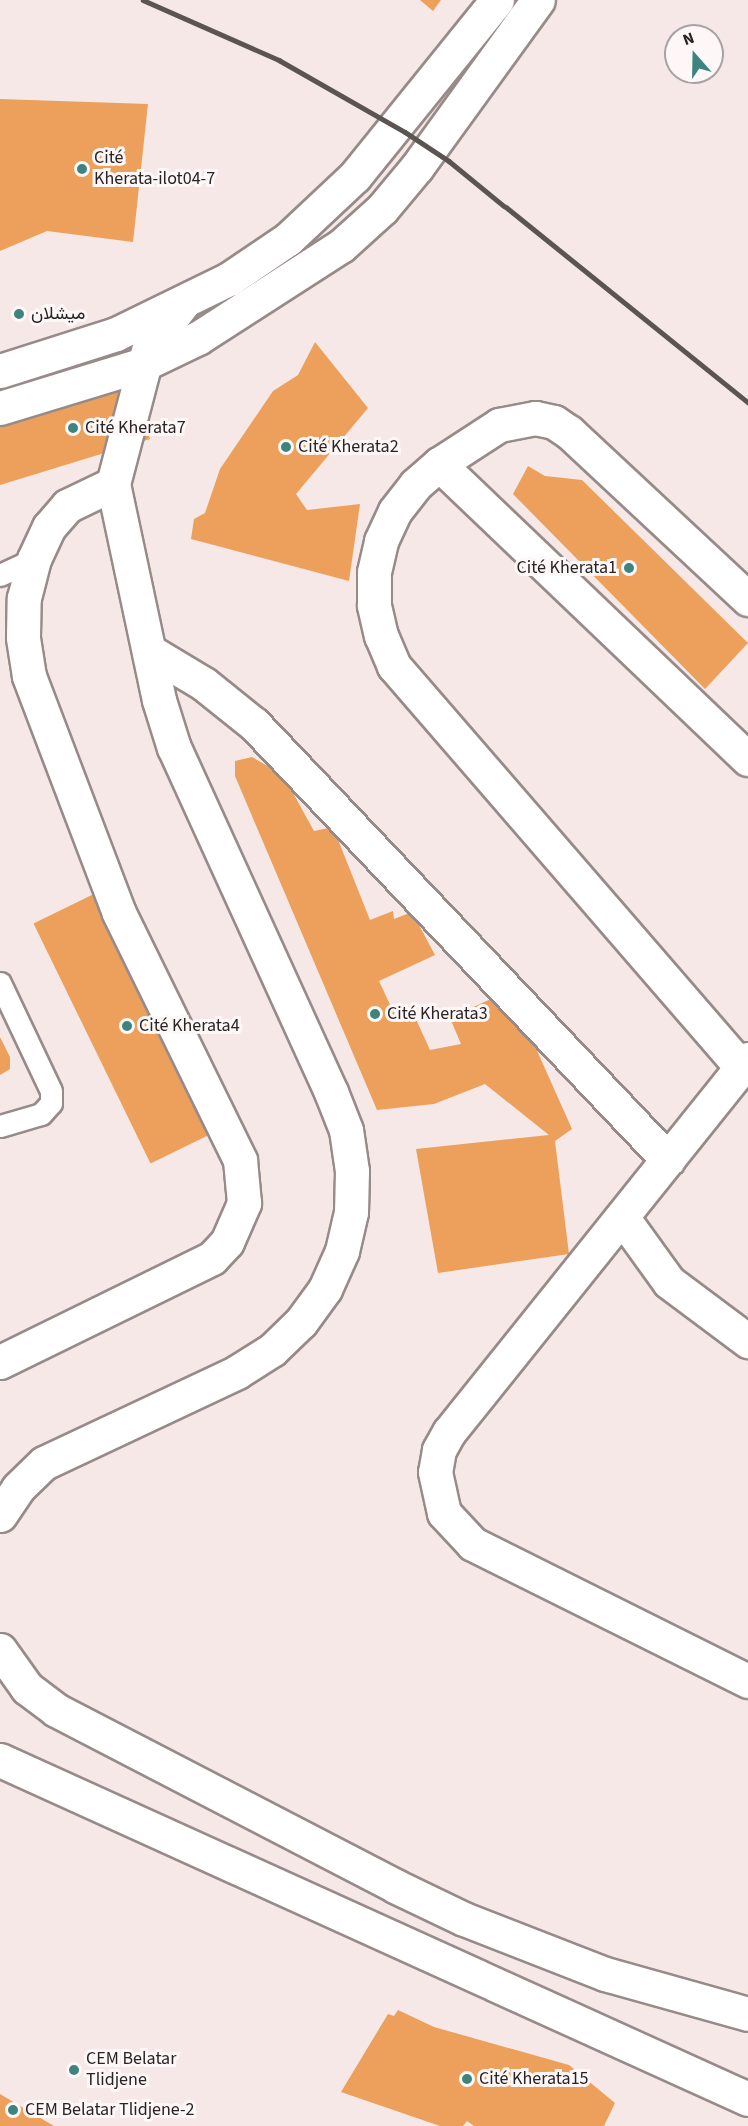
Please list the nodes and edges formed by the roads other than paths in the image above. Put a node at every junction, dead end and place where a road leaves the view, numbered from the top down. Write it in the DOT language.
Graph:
graph roads {
  1 [pos="497,0"];
  2 [pos="538,0"];
  3 [pos="183,303"];
  4 [pos="144,364"];
  5 [pos="0,371"];
  6 [pos="0,408"];
  7 [pos="440,464"];
  8 [pos="113,484"];
  9 [pos="34,559"];
  10 [pos="0,575"];
  11 [pos="748,599"];
  12 [pos="149,651"];
  13 [pos="748,759"];
  14 [pos="0,983"];
  15 [pos="745,1063"];
  16 [pos="0,1126"];
  17 [pos="668,1160"];
  18 [pos="622,1217"];
  19 [pos="748,1341"];
  20 [pos="0,1362"];
  21 [pos="0,1515"];
  22 [pos="0,1650"];
  23 [pos="748,1682"];
  24 [pos="0,1760"];
  25 [pos="748,2014"];
  26 [pos="748,2099"];
  1 -- 3 [label="street"];
  2 -- 4 [label="street"];
  3 -- 4 [label="street"];
  3 -- 5 [label="street"];
  4 -- 6 [label="street"];
  4 -- 8 [label="street"];
  7 -- 11 [label="street"];
  7 -- 13 [label="street"];
  7 -- 15 [label="street"];
  8 -- 9 [label="street"];
  8 -- 12 [label="street"];
  9 -- 10 [label="lane"];
  9 -- 20 [label="street"];
  12 -- 17 [label="street"];
  12 -- 21 [label="street"];
  14 -- 16 [label="lane"];
  15 -- 17 [label="street"];
  17 -- 18 [label="street"];
  18 -- 19 [label="street"];
  18 -- 23 [label="street"];
  22 -- 25 [label="street"];
  24 -- 26 [label="street"];
}
